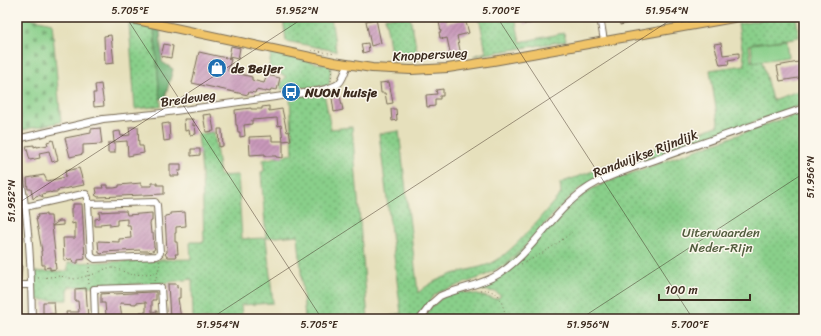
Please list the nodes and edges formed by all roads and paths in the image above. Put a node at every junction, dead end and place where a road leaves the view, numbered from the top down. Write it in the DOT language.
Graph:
graph roads {
  1 [pos="123,17"];
  2 [pos="600,17"];
  3 [pos="738,17"];
  4 [pos="604,41"];
  5 [pos="334,62"];
  6 [pos="348,64"];
  7 [pos="330,88"];
  8 [pos="804,108"];
  9 [pos="17,139"];
  10 [pos="17,161"];
  11 [pos="88,204"];
  12 [pos="25,207"];
  13 [pos="572,232"];
  14 [pos="91,256"];
  15 [pos="157,256"];
  16 [pos="520,265"];
  17 [pos="157,274"];
  18 [pos="88,276"];
  19 [pos="31,278"];
  20 [pos="17,285"];
  21 [pos="31,285"];
  22 [pos="158,287"];
  23 [pos="94,289"];
  24 [pos="475,290"];
  25 [pos="32,319"];
  26 [pos="95,319"];
  27 [pos="163,319"];
  28 [pos="420,319"];
  29 [pos="506,319"];
  1 -- 5 [label="main road, Knoppersweg"];
  2 -- 4 [label="street"];
  3 -- 4 [label="main road, Knoppersweg"];
  4 -- 6 [label="main road, Knoppersweg"];
  5 -- 6 [label="main road, Knoppersweg"];
  5 -- 7 [label="path"];
  6 -- 7 [label="street, Bredeweg"];
  7 -- 9 [label="street, Bredeweg"];
  8 -- 28 [label="street, Randwijkse Rijndijk"];
  10 -- 12 [label="street"];
  11 -- 12 [label="street"];
  11 -- 14 [label="street"];
  11 -- 15 [label="street"];
  12 -- 19 [label="street"];
  13 -- 16 [label="path"];
  14 -- 15 [label="street"];
  14 -- 18 [label="path"];
  15 -- 17 [label="path"];
  17 -- 18 [label="path"];
  17 -- 22 [label="path"];
  18 -- 19 [label="path"];
  18 -- 23 [label="path"];
  19 -- 21 [label="street"];
  20 -- 21 [label="street"];
  21 -- 25 [label="street"];
  22 -- 23 [label="street"];
  22 -- 27 [label="street"];
  23 -- 26 [label="street"];
  24 -- 29 [label="path"];
}
